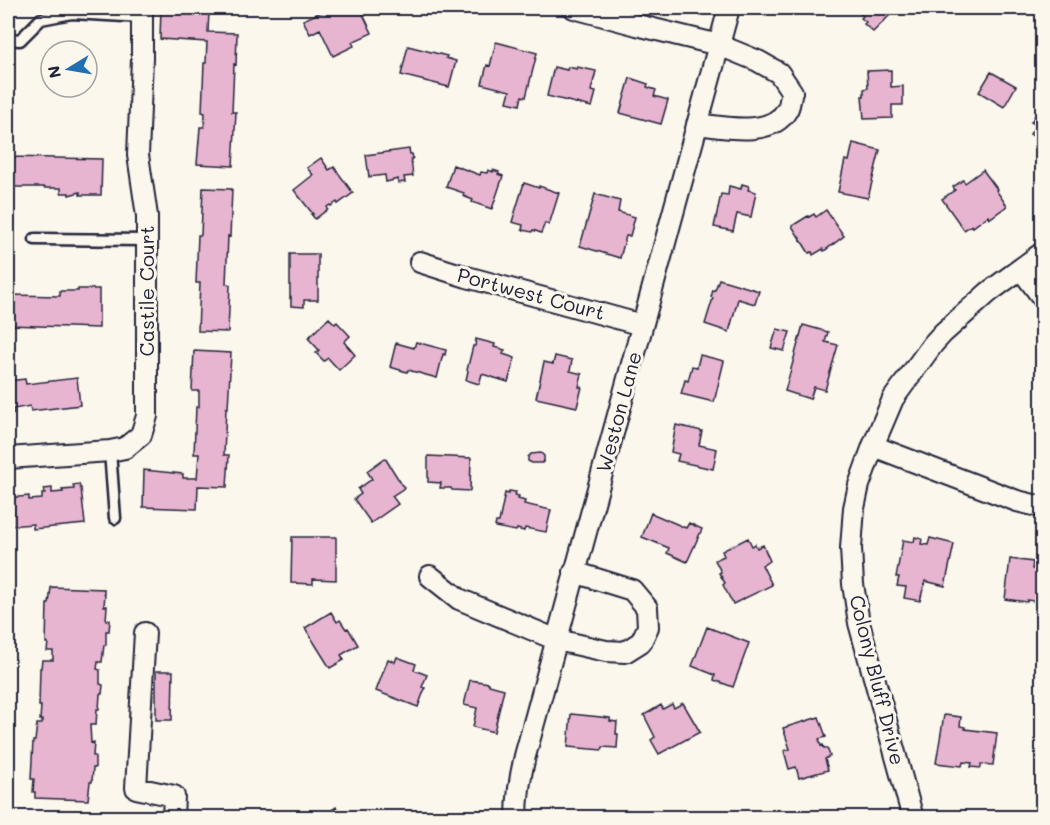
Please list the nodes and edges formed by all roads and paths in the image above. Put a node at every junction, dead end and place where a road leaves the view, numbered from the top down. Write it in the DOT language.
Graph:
graph roads {
  1 [pos="574,8"];
  2 [pos="729,8"];
  3 [pos="142,12"];
  4 [pos="8,39"];
  5 [pos="719,45"];
  6 [pos="698,124"];
  7 [pos="35,239"];
  8 [pos="147,240"];
  9 [pos="1042,254"];
  10 [pos="420,262"];
  11 [pos="1021,268"];
  12 [pos="1042,297"];
  13 [pos="642,325"];
  14 [pos="873,446"];
  15 [pos="110,451"];
  16 [pos="8,458"];
  17 [pos="1042,507"];
  18 [pos="115,518"];
  19 [pos="574,572"];
  20 [pos="430,576"];
  21 [pos="145,633"];
  22 [pos="556,640"];
  23 [pos="173,818"];
  24 [pos="517,818"];
  25 [pos="913,818"];
  1 -- 5 [label="street"];
  2 -- 5 [label="street, Weston Lane"];
  3 -- 4 [label="lane"];
  3 -- 8 [label="street, Castile Court"];
  5 -- 6 [label="street, Weston Lane"];
  5 -- 6 [label="street"];
  6 -- 13 [label="street, Weston Lane"];
  7 -- 8 [label="lane"];
  8 -- 15 [label="street, Castile Court"];
  9 -- 11 [label="street, Colony Bluff Drive"];
  10 -- 13 [label="street, Portwest Court"];
  11 -- 12 [label="street"];
  11 -- 14 [label="street, Colony Bluff Drive"];
  13 -- 19 [label="street, Weston Lane"];
  14 -- 17 [label="street"];
  14 -- 25 [label="street, Colony Bluff Drive"];
  15 -- 16 [label="street, Castile Court"];
  15 -- 18 [label="lane"];
  19 -- 22 [label="street, Weston Lane"];
  19 -- 22 [label="street"];
  20 -- 22 [label="street"];
  21 -- 23 [label="street"];
  22 -- 24 [label="street, Weston Lane"];
}
